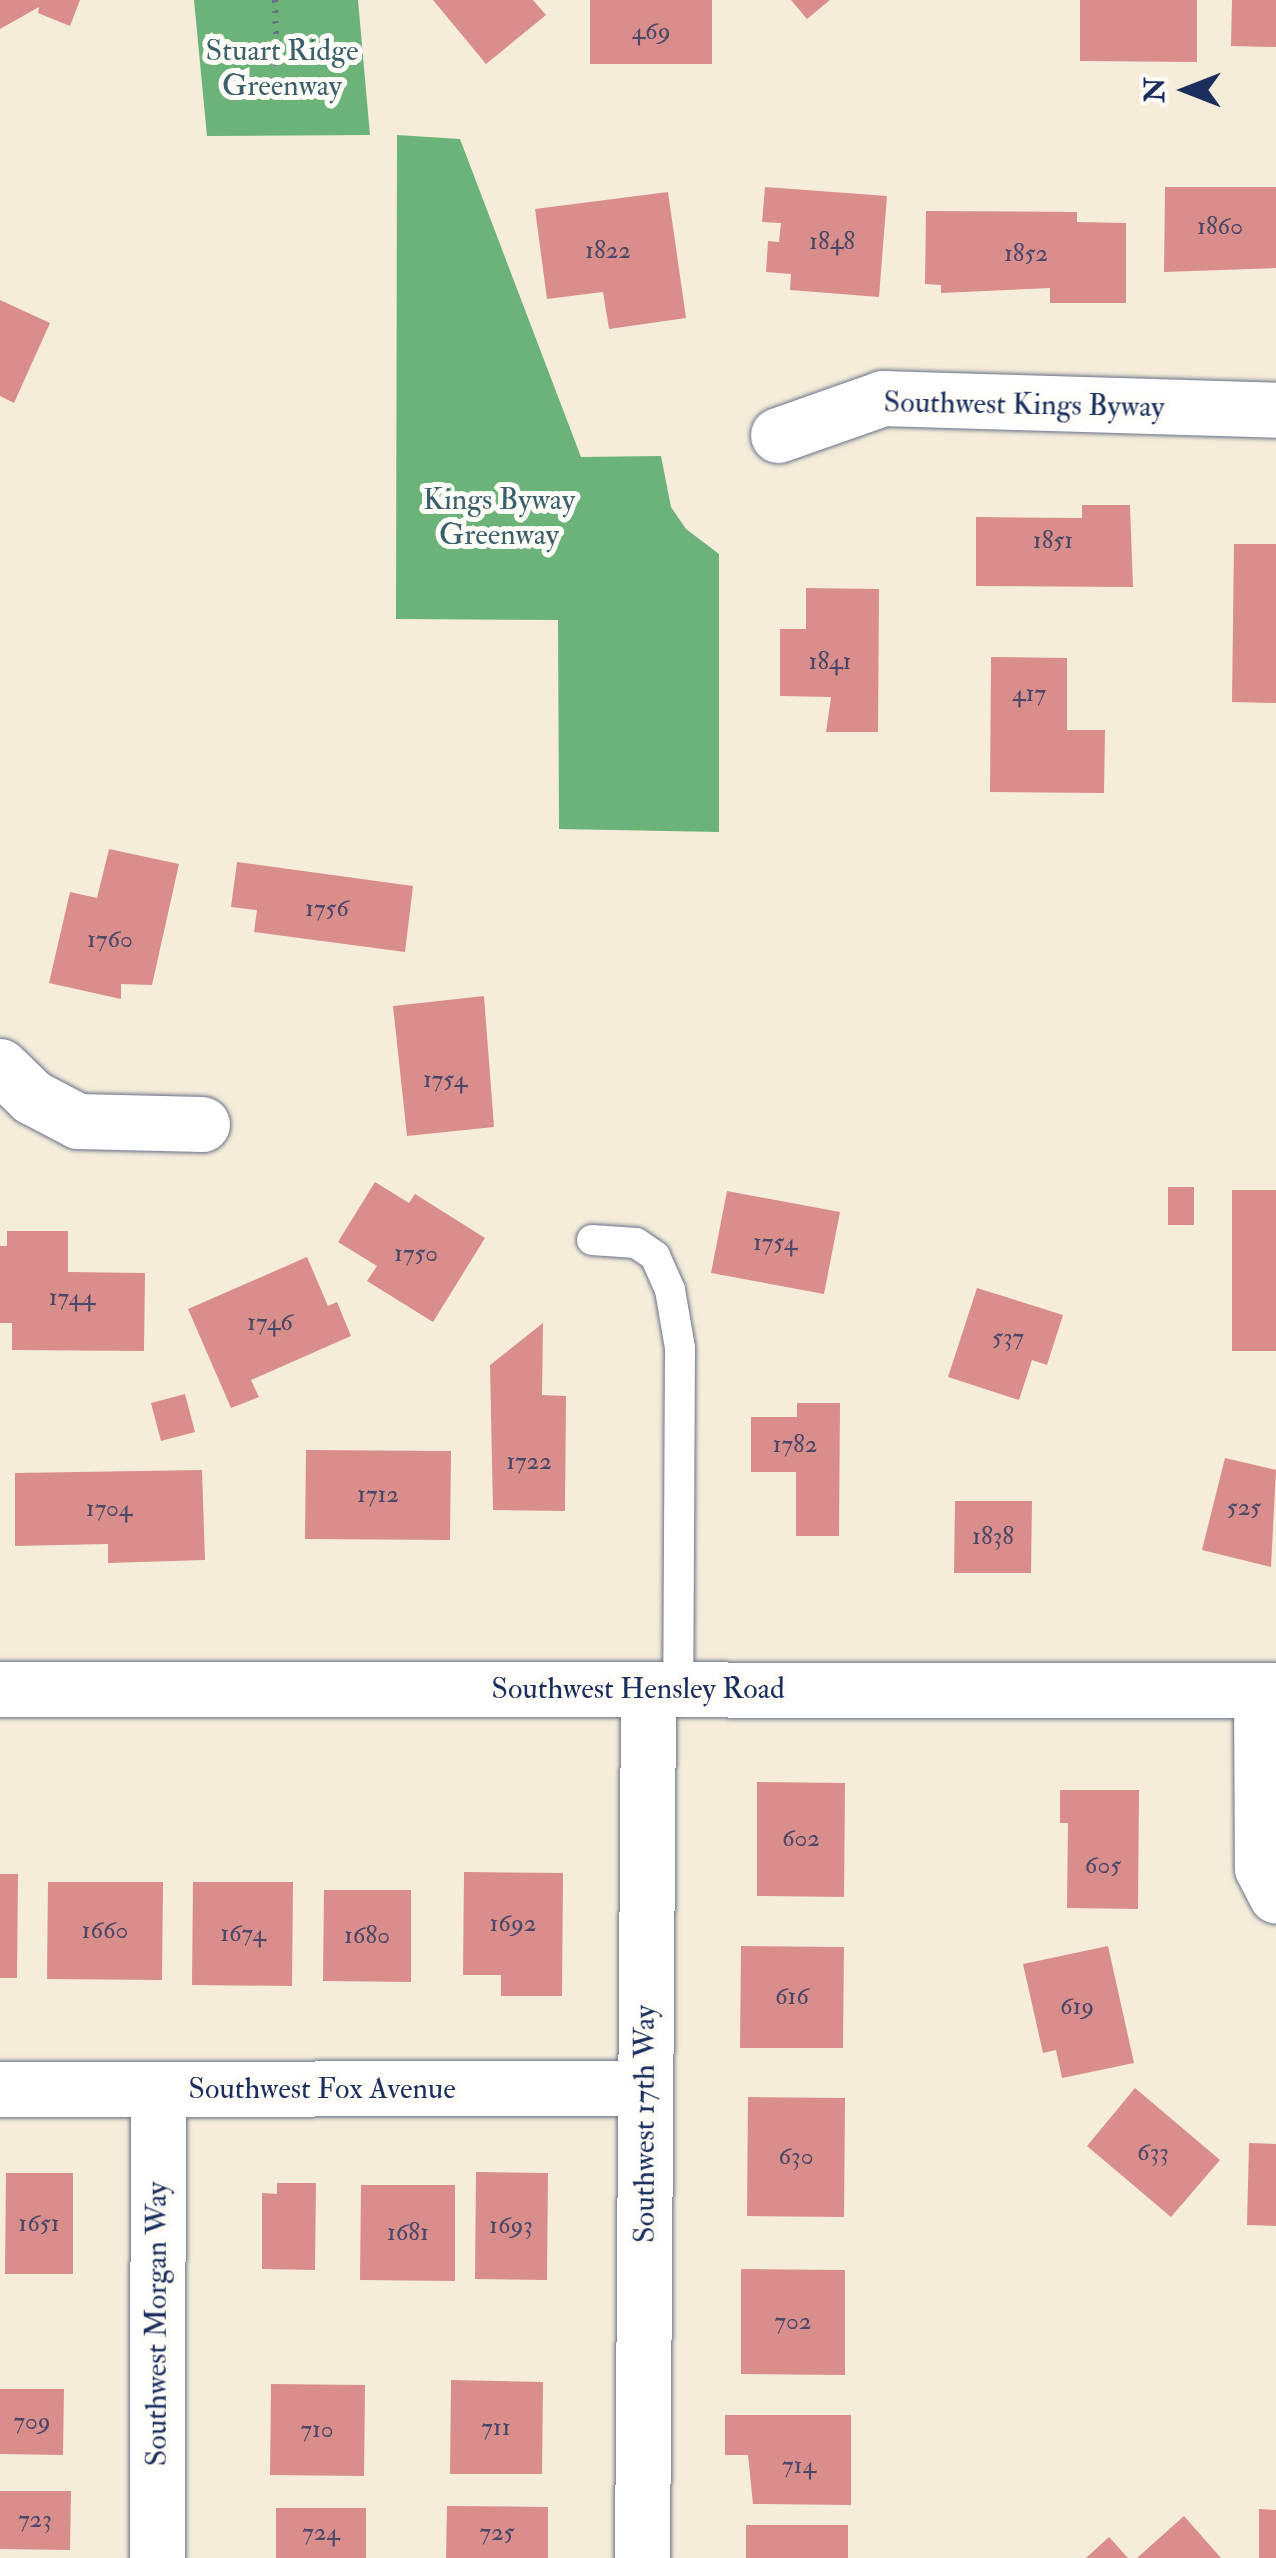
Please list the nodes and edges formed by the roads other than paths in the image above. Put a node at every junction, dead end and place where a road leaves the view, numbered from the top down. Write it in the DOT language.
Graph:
graph roads {
  1 [pos="1276,410"];
  2 [pos="778,436"];
  3 [pos="0,1066"];
  4 [pos="202,1124"];
  5 [pos="592,1240"];
  6 [pos="0,1689"];
  7 [pos="663,1689"];
  8 [pos="1268,1690"];
  9 [pos="1276,1896"];
  10 [pos="645,2088"];
  11 [pos="0,2089"];
  12 [pos="158,2090"];
  13 [pos="157,2558"];
  14 [pos="642,2558"];
  1 -- 2 [label="street, Southwest Kings Byway"];
  3 -- 4 [label="street"];
  5 -- 7 [label="lane"];
  6 -- 7 [label="street, Southwest Hensley Road"];
  7 -- 8 [label="street, Southwest Hensley Road"];
  7 -- 10 [label="street, Southwest 17th Way"];
  8 -- 9 [label="street"];
  10 -- 12 [label="street, Southwest Fox Avenue"];
  10 -- 14 [label="street, Southwest 17th Way"];
  11 -- 12 [label="street, Southwest Fox Avenue"];
  12 -- 13 [label="street, Southwest Morgan Way"];
}
